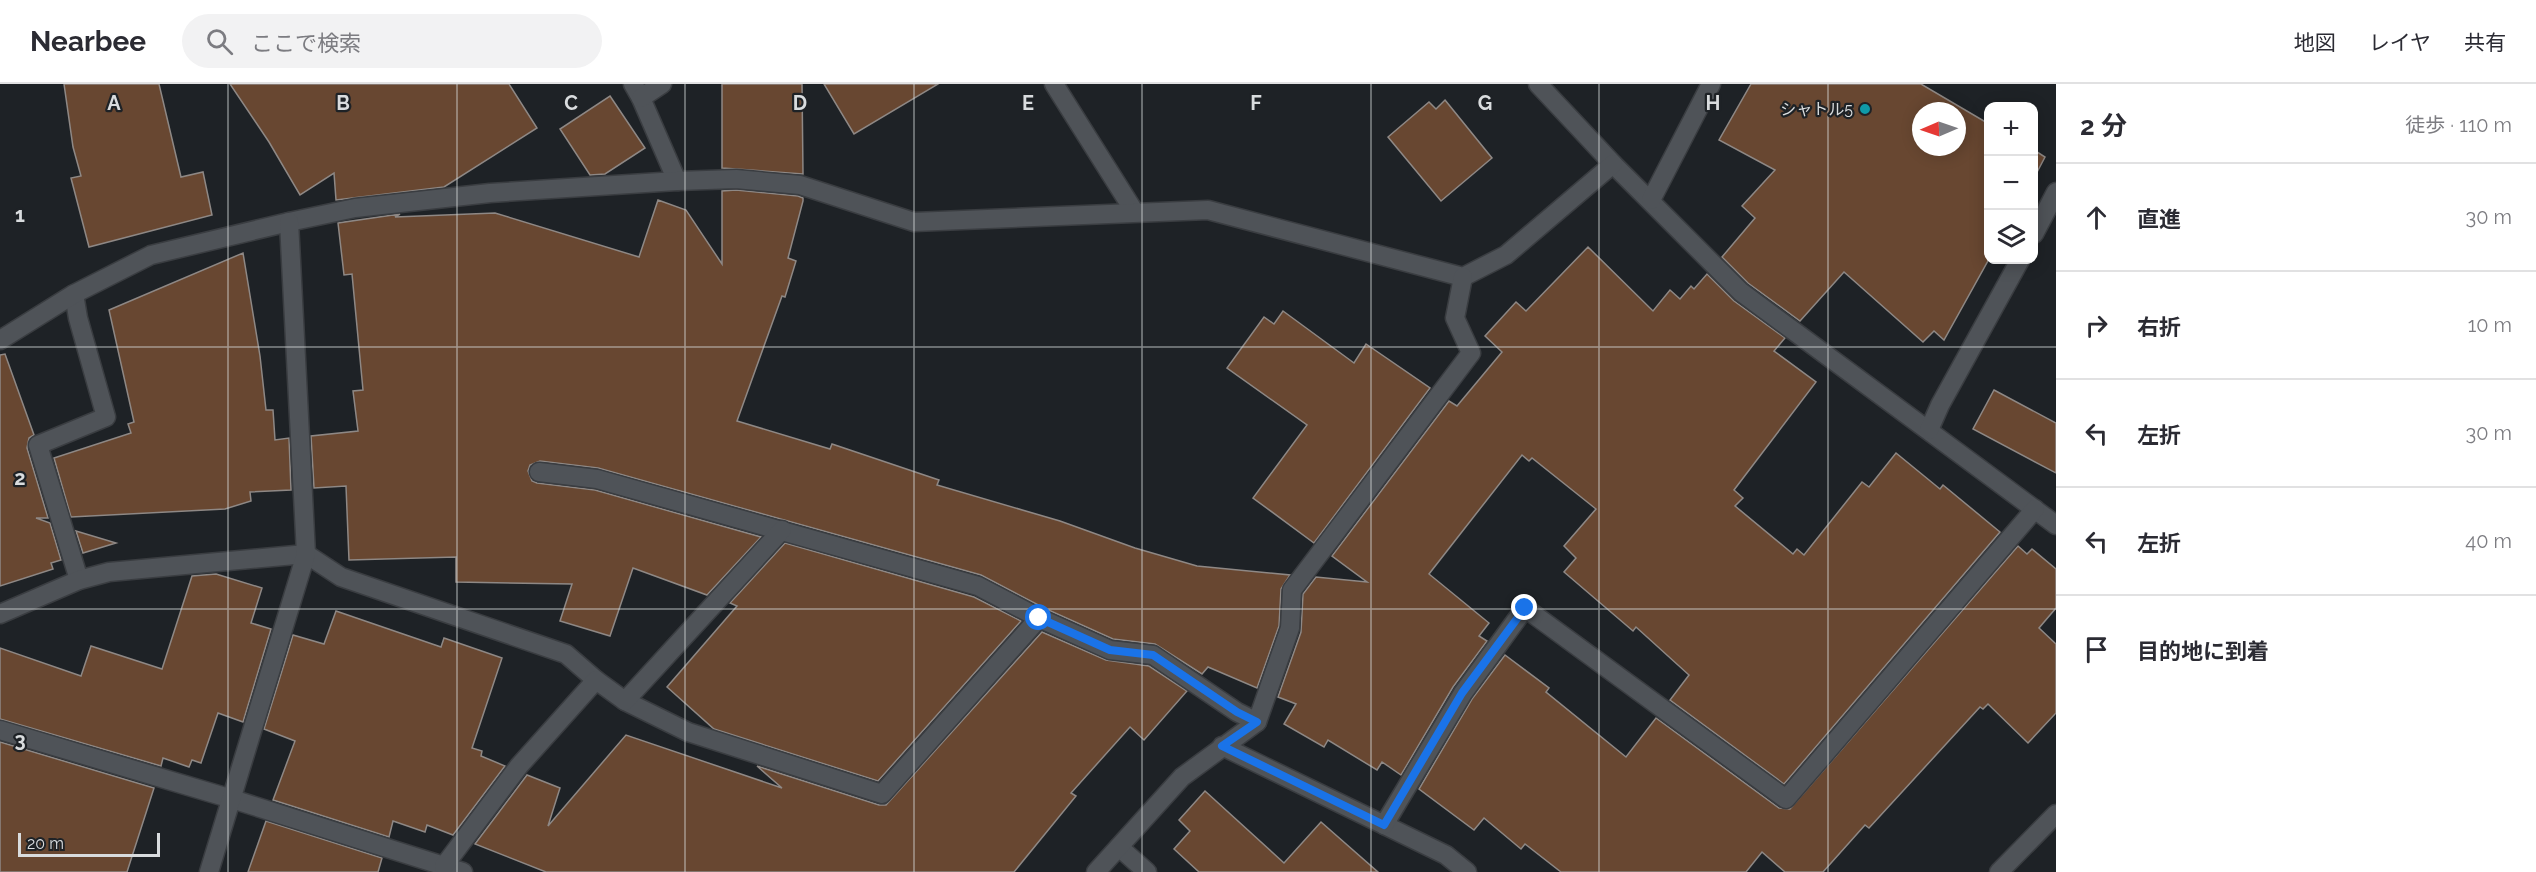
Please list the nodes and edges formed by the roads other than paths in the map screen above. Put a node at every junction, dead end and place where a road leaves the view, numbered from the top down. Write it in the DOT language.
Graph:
graph roads {
  1 [pos="662,84"];
  2 [pos="1054,84"];
  3 [pos="1538,84"];
  4 [pos="1710,84"];
  5 [pos="637,91"];
  6 [pos="1613,164"];
  7 [pos="677,181"];
  8 [pos="2056,192"];
  9 [pos="1651,200"];
  10 [pos="1134,212"];
  11 [pos="289,222"];
  12 [pos="2038,226"];
  13 [pos="2018,264"];
  14 [pos="1463,277"];
  15 [pos="74,294"];
  16 [pos="0,340"];
  17 [pos="1929,430"];
  18 [pos="539,472"];
  19 [pos="2035,509"];
  20 [pos="2056,525"];
  21 [pos="782,530"];
  22 [pos="306,554"];
  23 [pos="79,579"];
  24 [pos="0,614"];
  25 [pos="1039,618"];
  26 [pos="596,680"];
  27 [pos="625,700"];
  28 [pos="1257,722"];
  29 [pos="0,730"];
  30 [pos="1222,746"];
  31 [pos="232,799"];
  32 [pos="2056,814"];
  33 [pos="1384,825"];
  34 [pos="1119,847"];
  35 [pos="444,866"];
  36 [pos="209,872"];
  37 [pos="462,872"];
  38 [pos="1096,872"];
  39 [pos="1147,872"];
  40 [pos="1467,872"];
  41 [pos="1999,872"];
  1 -- 5 [label="street"];
  2 -- 10 [label="street"];
  3 -- 6 [label="street"];
  4 -- 9 [label="street"];
  5 -- 7 [label="street"];
  6 -- 9 [label="street"];
  6 -- 14 [label="street"];
  7 -- 10 [label="street"];
  7 -- 11 [label="street"];
  8 -- 12 [label="street"];
  9 -- 17 [label="street"];
  10 -- 14 [label="street"];
  11 -- 15 [label="street"];
  11 -- 22 [label="street"];
  13 -- 17 [label="street"];
  14 -- 28 [label="street"];
  15 -- 16 [label="street"];
  15 -- 23 [label="street"];
  17 -- 19 [label="street"];
  18 -- 21 [label="street"];
  19 -- 20 [label="street"];
  19 -- 33 [label="street"];
  21 -- 25 [label="street"];
  21 -- 27 [label="street"];
  22 -- 23 [label="street"];
  22 -- 26 [label="street"];
  22 -- 31 [label="street"];
  23 -- 24 [label="street"];
  25 -- 27 [label="street"];
  25 -- 28 [label="street"];
  26 -- 27 [label="street"];
  26 -- 35 [label="street"];
  28 -- 30 [label="street"];
  29 -- 31 [label="street"];
  30 -- 33 [label="street"];
  30 -- 34 [label="street"];
  31 -- 35 [label="street"];
  31 -- 36 [label="street"];
  32 -- 41 [label="street"];
  33 -- 40 [label="street"];
  34 -- 38 [label="street"];
  34 -- 39 [label="street"];
  35 -- 37 [label="street"];
}
